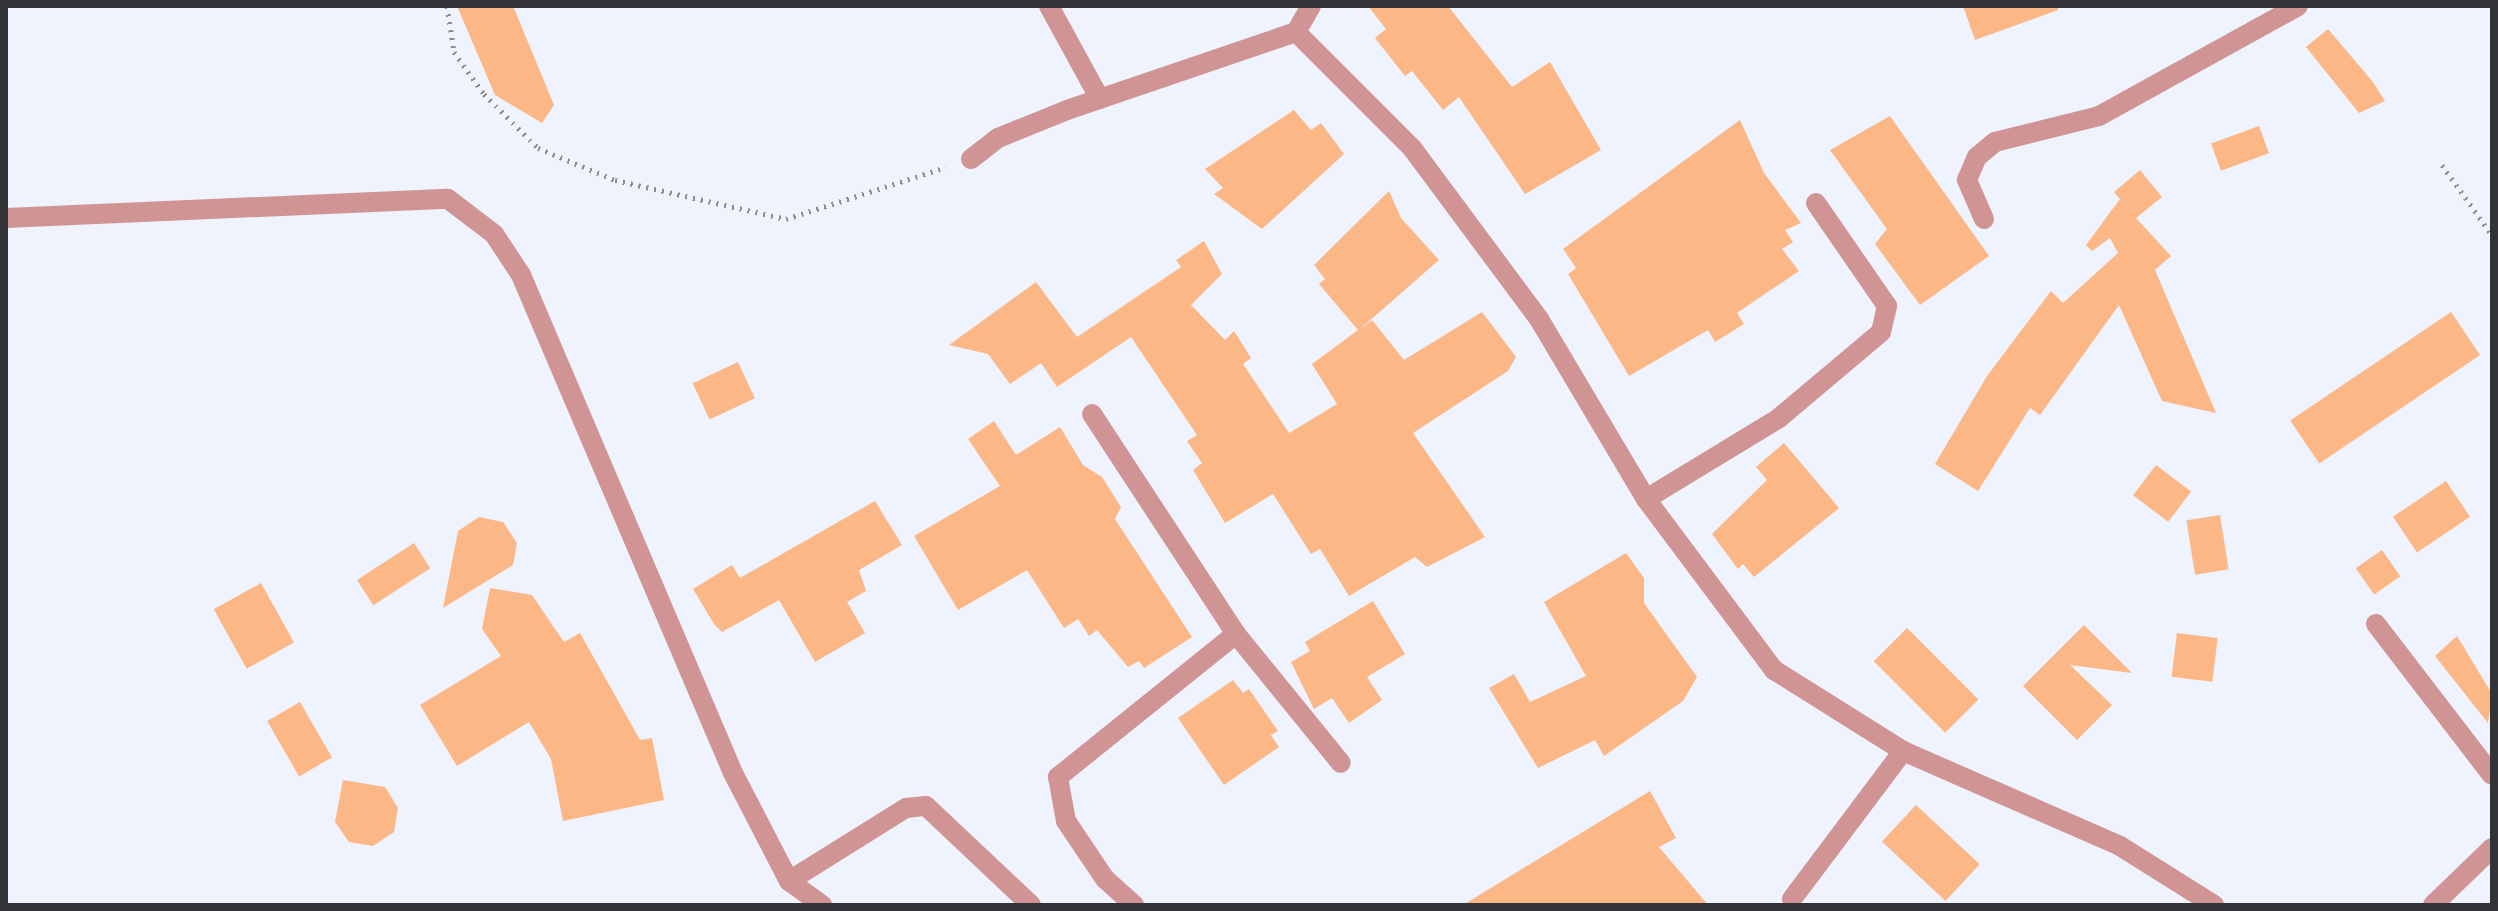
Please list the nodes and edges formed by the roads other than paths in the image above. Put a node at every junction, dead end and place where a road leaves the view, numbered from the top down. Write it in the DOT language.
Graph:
graph roads {
  1 [pos="1049,6"];
  2 [pos="1311,6"];
  3 [pos="2298,6"];
  4 [pos="1296,32"];
  5 [pos="1100,99"];
  6 [pos="971,159"];
  7 [pos="1816,203"];
  8 [pos="6,218"];
  9 [pos="1984,219"];
  10 [pos="1092,414"];
  11 [pos="1646,499"];
  12 [pos="2376,624"];
  13 [pos="1236,634"];
  14 [pos="1903,751"];
  15 [pos="1341,763"];
  16 [pos="2492,775"];
  17 [pos="2492,848"];
  18 [pos="789,881"];
  19 [pos="1792,899"];
  20 [pos="822,905"];
  21 [pos="1031,905"];
  22 [pos="1134,905"];
  23 [pos="2214,905"];
  24 [pos="2433,905"];
  1 -- 5 [label="street"];
  2 -- 4 [label="street"];
  3 -- 9 [label="street"];
  4 -- 5 [label="street"];
  4 -- 11 [label="street"];
  5 -- 6 [label="street"];
  7 -- 11 [label="street"];
  8 -- 18 [label="street"];
  10 -- 13 [label="street"];
  11 -- 14 [label="street"];
  12 -- 16 [label="street"];
  13 -- 15 [label="street"];
  13 -- 22 [label="street"];
  14 -- 19 [label="street"];
  14 -- 23 [label="street"];
  17 -- 24 [label="street"];
  18 -- 20 [label="street"];
  18 -- 21 [label="street"];
}
